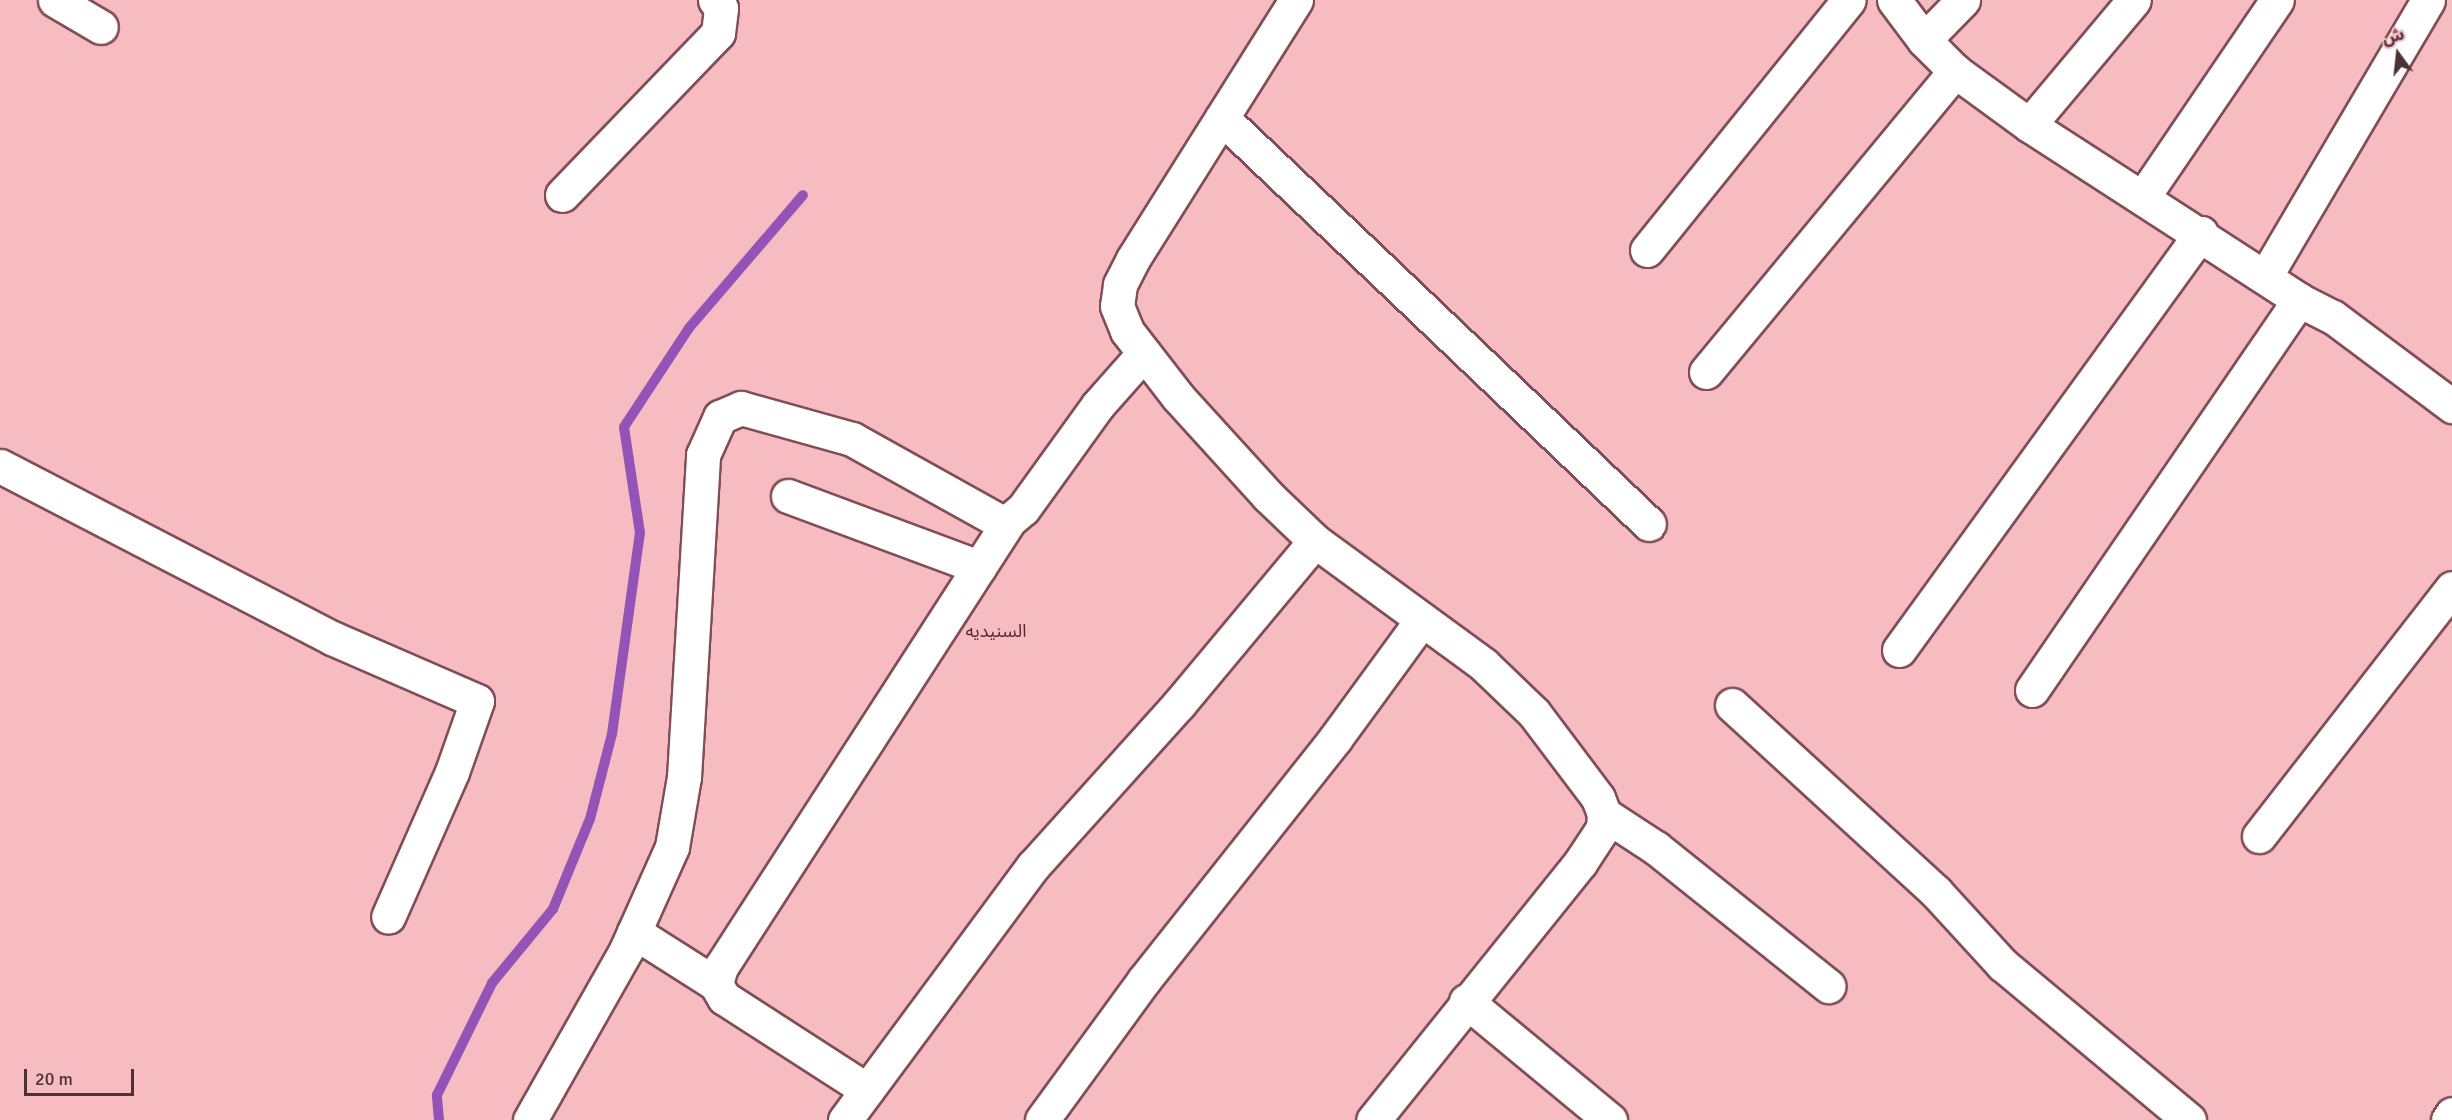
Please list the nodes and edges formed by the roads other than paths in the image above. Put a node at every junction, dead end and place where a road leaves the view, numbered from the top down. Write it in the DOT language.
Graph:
graph roads {
  1 [pos="55,0"];
  2 [pos="715,0"];
  3 [pos="1296,0"];
  4 [pos="1849,0"];
  5 [pos="1894,0"];
  6 [pos="1963,0"];
  7 [pos="2134,0"];
  8 [pos="2277,0"];
  9 [pos="2428,0"];
  10 [pos="101,27"];
  11 [pos="1924,40"];
  12 [pos="1955,71"];
  13 [pos="1222,118"];
  14 [pos="2029,124"];
  15 [pos="562,195"];
  16 [pos="2143,197"];
  17 [pos="2200,233"];
  18 [pos="1647,250"];
  19 [pos="2265,277"];
  20 [pos="2299,300"];
  21 [pos="1144,353"];
  22 [pos="1706,372"];
  23 [pos="2452,406"];
  24 [pos="0,466"];
  25 [pos="788,496"];
  26 [pos="1007,524"];
  27 [pos="1649,524"];
  28 [pos="1315,541"];
  29 [pos="979,567"];
  30 [pos="2452,588"];
  31 [pos="1421,621"];
  32 [pos="1899,650"];
  33 [pos="2032,690"];
  34 [pos="1732,705"];
  35 [pos="1604,813"];
  36 [pos="2259,836"];
  37 [pos="388,916"];
  38 [pos="634,932"];
  39 [pos="716,984"];
  40 [pos="1827,986"];
  41 [pos="1466,1001"];
  42 [pos="867,1090"];
  43 [pos="2452,1114"];
  44 [pos="530,1120"];
  45 [pos="845,1120"];
  46 [pos="1042,1120"];
  47 [pos="1373,1120"];
  48 [pos="1610,1120"];
  49 [pos="2189,1120"];
  50 [pos="2448,1120"];
  1 -- 10 [label="street"];
  2 -- 15 [label="street"];
  3 -- 13 [label="street"];
  4 -- 18 [label="street"];
  5 -- 11 [label="street"];
  6 -- 11 [label="street"];
  7 -- 14 [label="street"];
  8 -- 16 [label="street"];
  9 -- 19 [label="street"];
  11 -- 12 [label="street"];
  12 -- 14 [label="street"];
  12 -- 22 [label="street"];
  13 -- 21 [label="street"];
  13 -- 27 [label="street"];
  14 -- 16 [label="street"];
  16 -- 17 [label="street"];
  17 -- 19 [label="street"];
  17 -- 32 [label="street"];
  19 -- 20 [label="street"];
  20 -- 23 [label="street"];
  20 -- 33 [label="street"];
  21 -- 26 [label="street"];
  21 -- 28 [label="street"];
  24 -- 37 [label="street"];
  25 -- 29 [label="street"];
  26 -- 29 [label="street"];
  26 -- 38 [label="street"];
  28 -- 31 [label="street"];
  28 -- 42 [label="street"];
  29 -- 39 [label="street"];
  30 -- 36 [label="street"];
  31 -- 35 [label="street"];
  31 -- 46 [label="street"];
  34 -- 49 [label="street"];
  35 -- 40 [label="street"];
  35 -- 41 [label="street"];
  38 -- 39 [label="street"];
  38 -- 44 [label="street"];
  39 -- 42 [label="street"];
  41 -- 47 [label="street"];
  41 -- 48 [label="street"];
  42 -- 45 [label="street"];
  43 -- 50 [label="street"];
}
